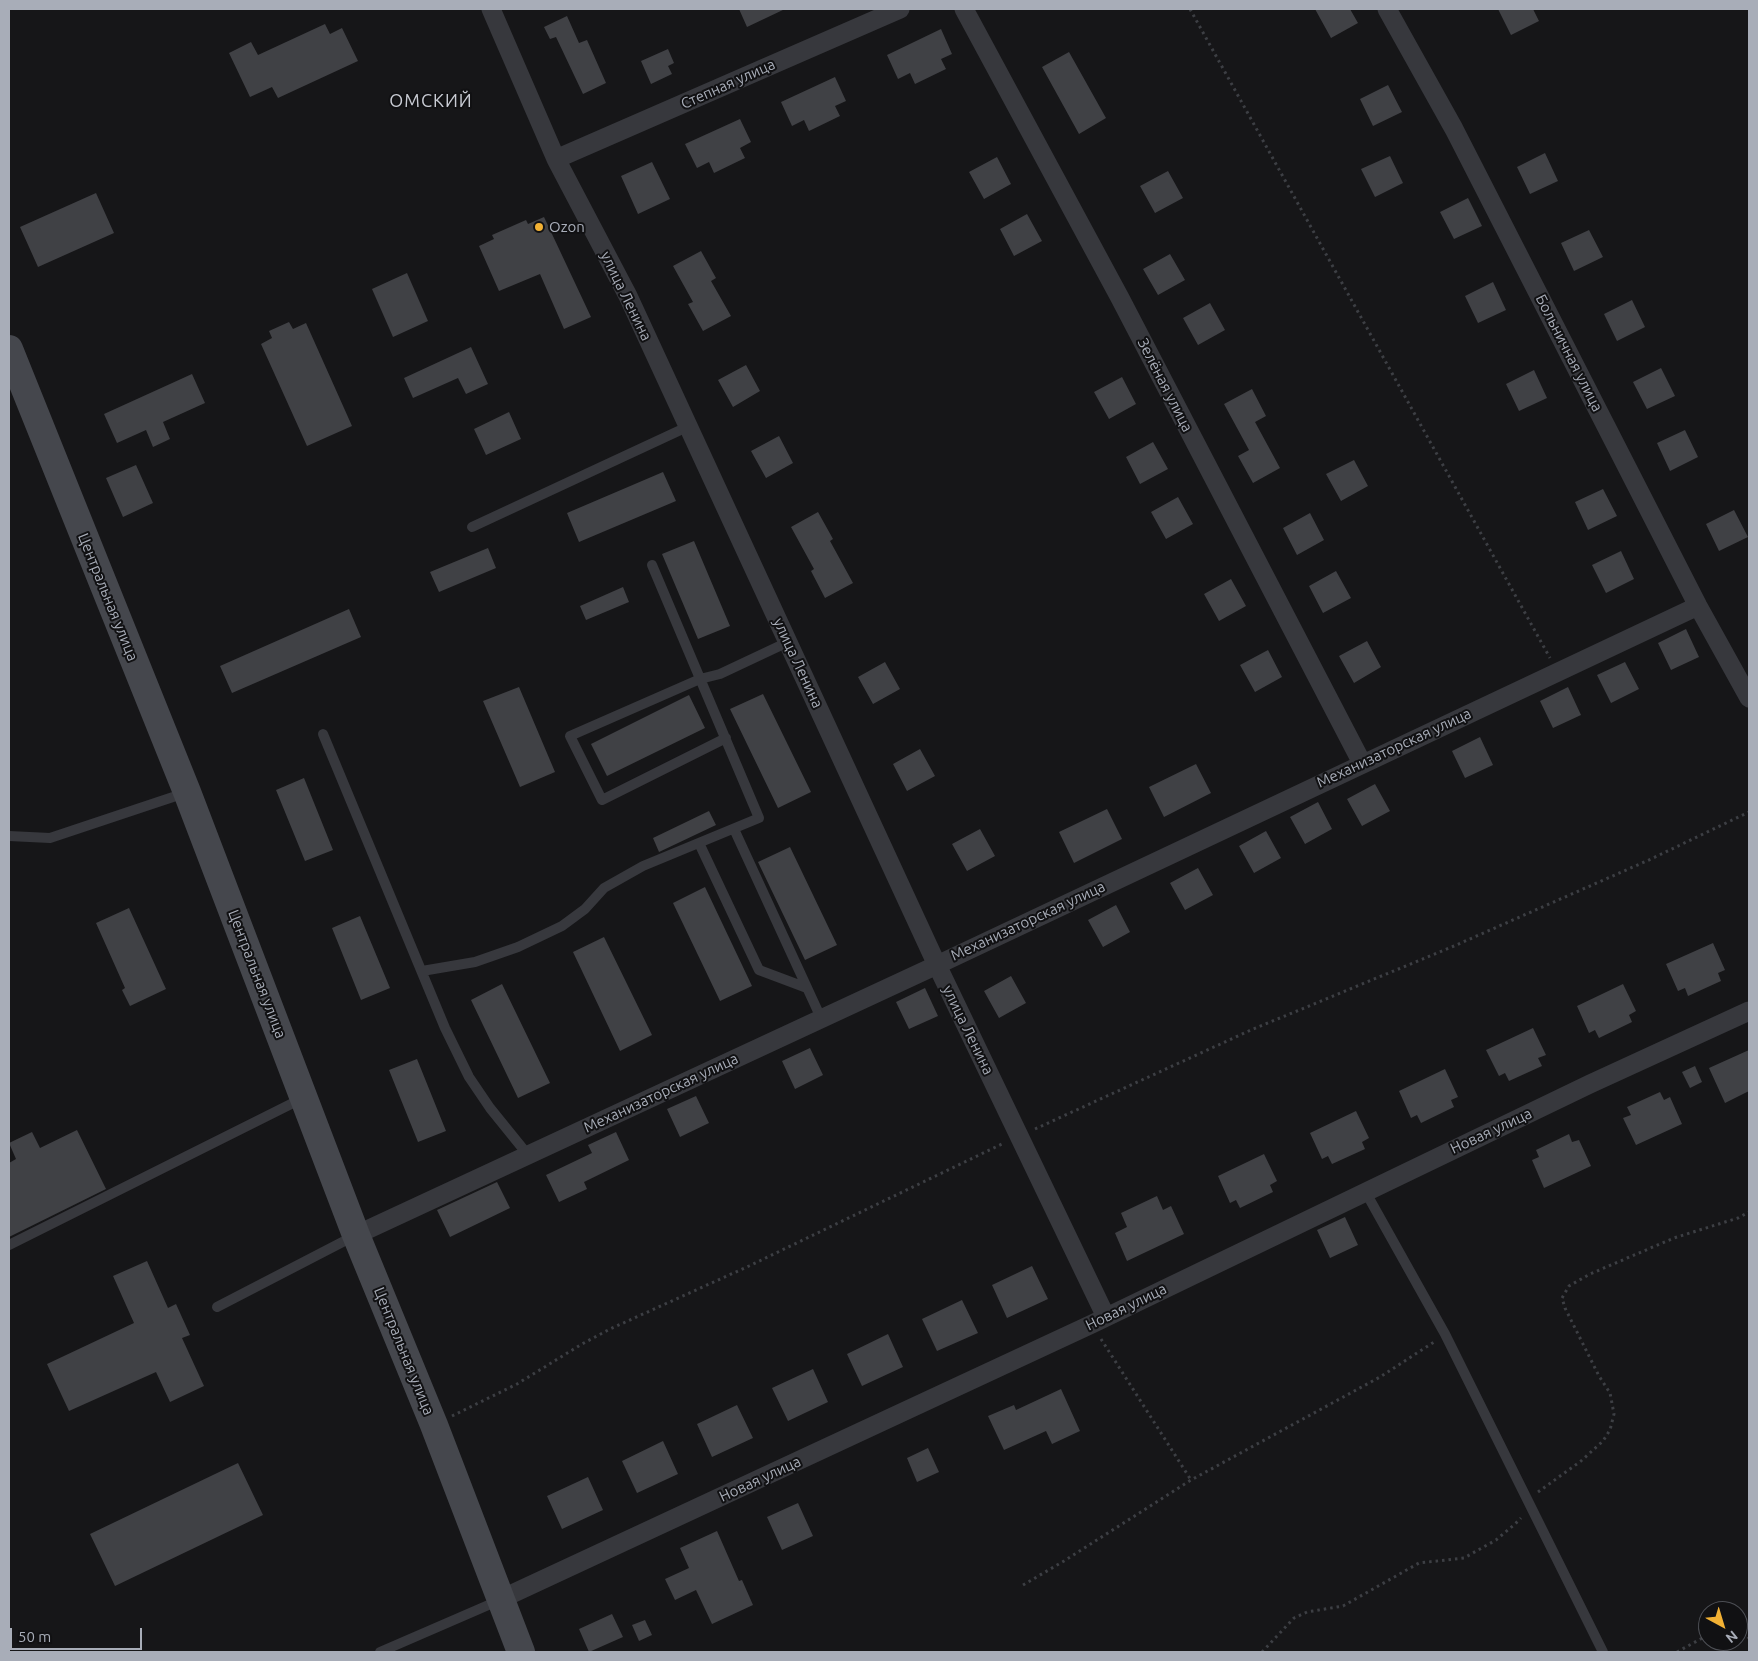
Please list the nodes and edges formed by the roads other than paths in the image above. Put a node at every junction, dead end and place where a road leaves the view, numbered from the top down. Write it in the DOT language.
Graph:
graph roads {
  1 [pos="491,9"];
  2 [pos="900,9"];
  3 [pos="964,9"];
  4 [pos="1387,9"];
  5 [pos="556,158"];
  6 [pos="9,349"];
  7 [pos="687,427"];
  8 [pos="472,526"];
  9 [pos="652,565"];
  10 [pos="1698,606"];
  11 [pos="788,642"];
  12 [pos="700,679"];
  13 [pos="1749,698"];
  14 [pos="323,734"];
  15 [pos="726,738"];
  16 [pos="1362,763"];
  17 [pos="187,792"];
  18 [pos="734,829"];
  19 [pos="9,836"];
  20 [pos="700,843"];
  21 [pos="936,964"];
  22 [pos="422,971"];
  23 [pos="807,988"];
  24 [pos="1749,1011"];
  25 [pos="821,1018"];
  26 [pos="304,1097"];
  27 [pos="528,1154"];
  28 [pos="1365,1191"];
  29 [pos="356,1235"];
  30 [pos="9,1245"];
  31 [pos="217,1307"];
  32 [pos="1099,1320"];
  33 [pos="502,1599"];
  34 [pos="380,1652"];
  35 [pos="521,1652"];
  36 [pos="1603,1652"];
  1 -- 5 [label="street, улица Ленина"];
  2 -- 5 [label="street, Степная улица"];
  3 -- 16 [label="street, Зелёная улица"];
  4 -- 10 [label="street, Больничная улица"];
  5 -- 7 [label="street, улица Ленина"];
  6 -- 17 [label="street, Центральная улица"];
  7 -- 8 [label="lane"];
  7 -- 11 [label="street, улица Ленина"];
  9 -- 12 [label="lane"];
  10 -- 13 [label="street, Больничная улица"];
  10 -- 16 [label="street, Механизаторская улица"];
  11 -- 12 [label="lane"];
  11 -- 21 [label="street, улица Ленина"];
  12 -- 15 [label="lane"];
  12 -- 15 [label="lane"];
  14 -- 22 [label="lane"];
  15 -- 18 [label="lane"];
  16 -- 21 [label="street, Механизаторская улица"];
  17 -- 19 [label="lane"];
  17 -- 26 [label="street, Центральная улица"];
  18 -- 20 [label="lane"];
  18 -- 23 [label="lane"];
  20 -- 22 [label="lane"];
  20 -- 23 [label="lane"];
  21 -- 25 [label="street, Механизаторская улица"];
  21 -- 32 [label="street, улица Ленина"];
  22 -- 27 [label="lane"];
  23 -- 25 [label="lane"];
  24 -- 28 [label="street, Новая улица"];
  25 -- 27 [label="street, Механизаторская улица"];
  26 -- 29 [label="street, Центральная улица"];
  26 -- 30 [label="lane"];
  27 -- 29 [label="street, Механизаторская улица"];
  28 -- 32 [label="street, Новая улица"];
  28 -- 36 [label="lane"];
  29 -- 31 [label="lane"];
  29 -- 33 [label="street, Центральная улица"];
  32 -- 33 [label="street, Новая улица"];
  33 -- 34 [label="lane"];
  33 -- 35 [label="street, Центральная улица"];
}
